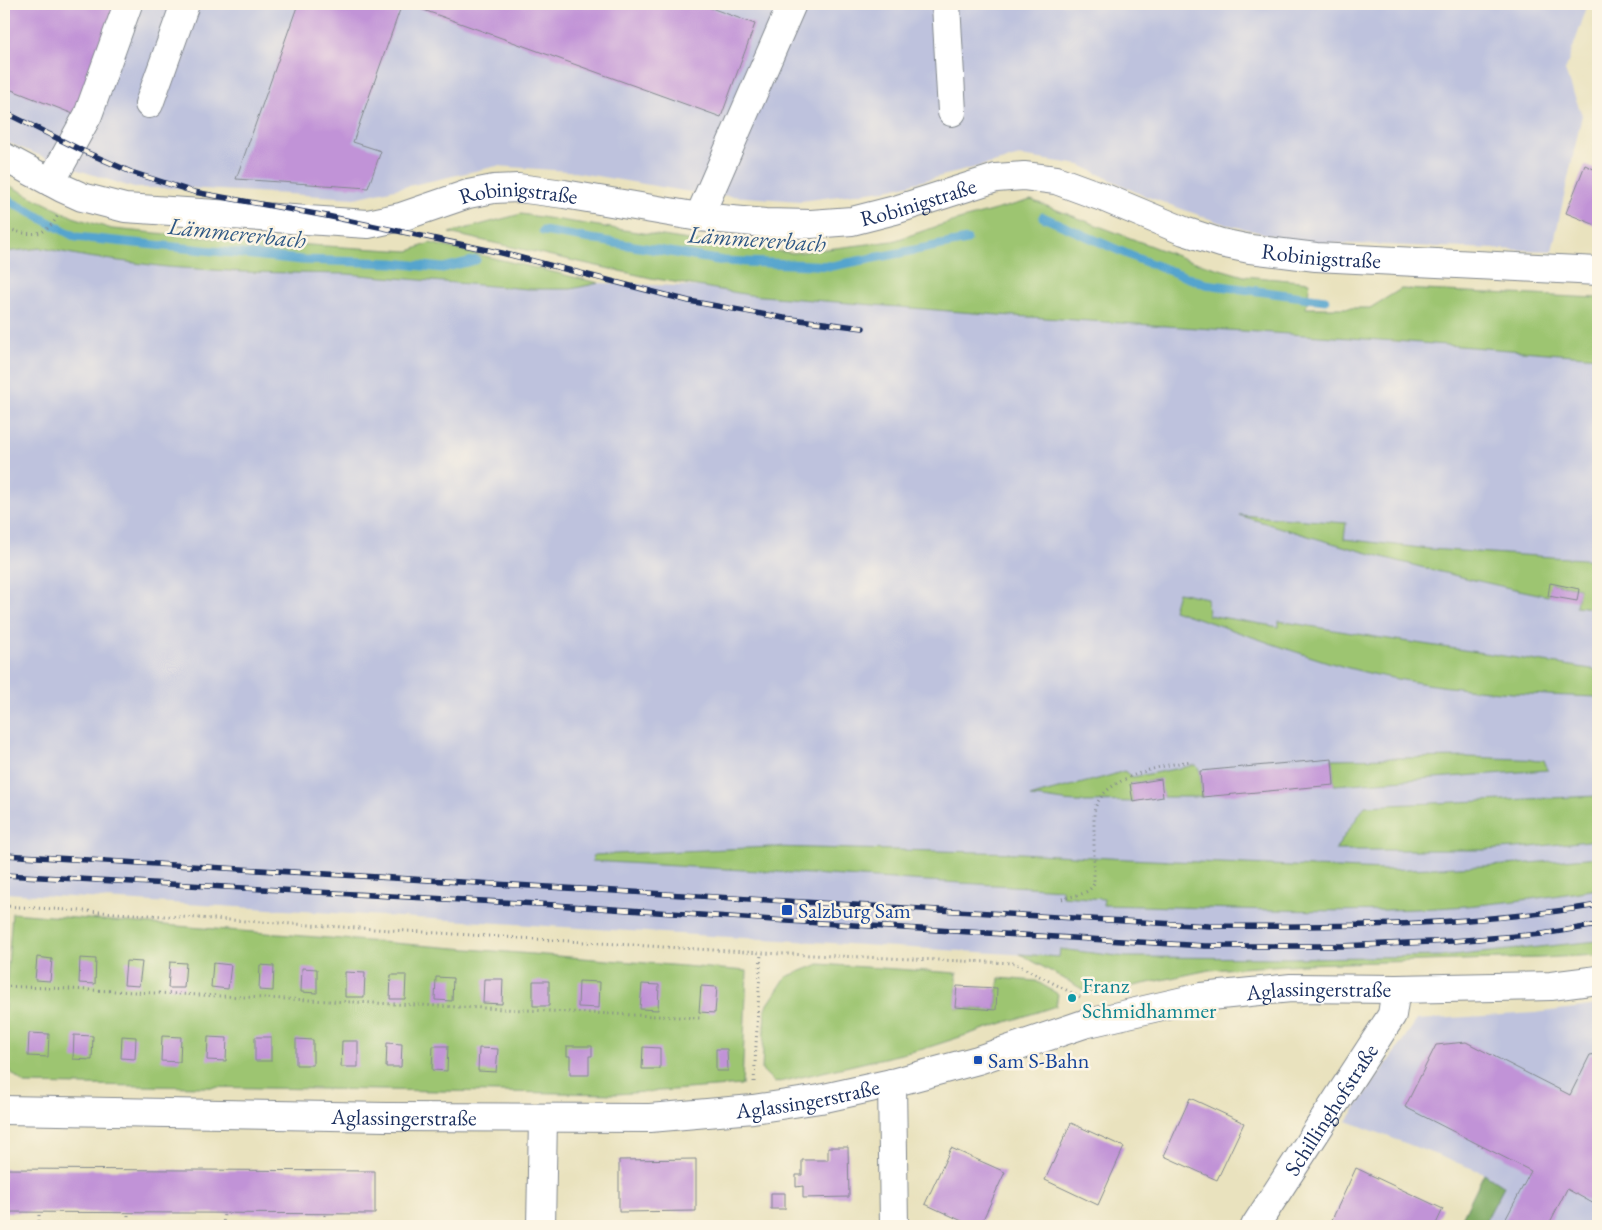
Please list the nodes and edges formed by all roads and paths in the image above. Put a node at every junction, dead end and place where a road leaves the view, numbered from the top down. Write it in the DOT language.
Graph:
graph roads {
  1 [pos="128,4"];
  2 [pos="185,4"];
  3 [pos="790,4"];
  4 [pos="946,4"];
  5 [pos="149,104"];
  6 [pos="952,112"];
  7 [pos="4,157"];
  8 [pos="61,187"];
  9 [pos="699,217"];
  10 [pos="4,227"];
  11 [pos="1598,271"];
  12 [pos="1192,760"];
  13 [pos="1062,899"];
  14 [pos="4,906"];
  15 [pos="761,953"];
  16 [pos="1598,980"];
  17 [pos="4,986"];
  18 [pos="1396,989"];
  19 [pos="1076,1002"];
  20 [pos="700,1018"];
  21 [pos="892,1083"];
  22 [pos="4,1110"];
  23 [pos="753,1110"];
  24 [pos="543,1118"];
  25 [pos="39,1212"];
  26 [pos="128,1212"];
  27 [pos="224,1213"];
  28 [pos="326,1213"];
  29 [pos="39,1226"];
  30 [pos="128,1226"];
  31 [pos="223,1226"];
  32 [pos="325,1226"];
  33 [pos="541,1226"];
  34 [pos="894,1226"];
  35 [pos="1255,1226"];
  1 -- 8 [label="street"];
  2 -- 5 [label="street"];
  3 -- 9 [label="street"];
  4 -- 6 [label="street"];
  7 -- 8 [label="street, Robinigstraße"];
  8 -- 9 [label="street, Robinigstraße"];
  8 -- 10 [label="path"];
  9 -- 11 [label="street, Robinigstraße"];
  12 -- 13 [label="path"];
  14 -- 15 [label="path"];
  15 -- 19 [label="path"];
  15 -- 23 [label="path"];
  16 -- 18 [label="street, Aglassingerstraße"];
  17 -- 20 [label="path"];
  18 -- 21 [label="street, Aglassingerstraße"];
  18 -- 35 [label="street, Schillinghofstraße"];
  21 -- 23 [label="street, Aglassingerstraße"];
  21 -- 34 [label="street"];
  22 -- 24 [label="street, Aglassingerstraße"];
  23 -- 24 [label="street, Aglassingerstraße"];
  24 -- 33 [label="street"];
  25 -- 29 [label="path"];
  26 -- 30 [label="path"];
  27 -- 31 [label="path"];
  28 -- 32 [label="path"];
}
